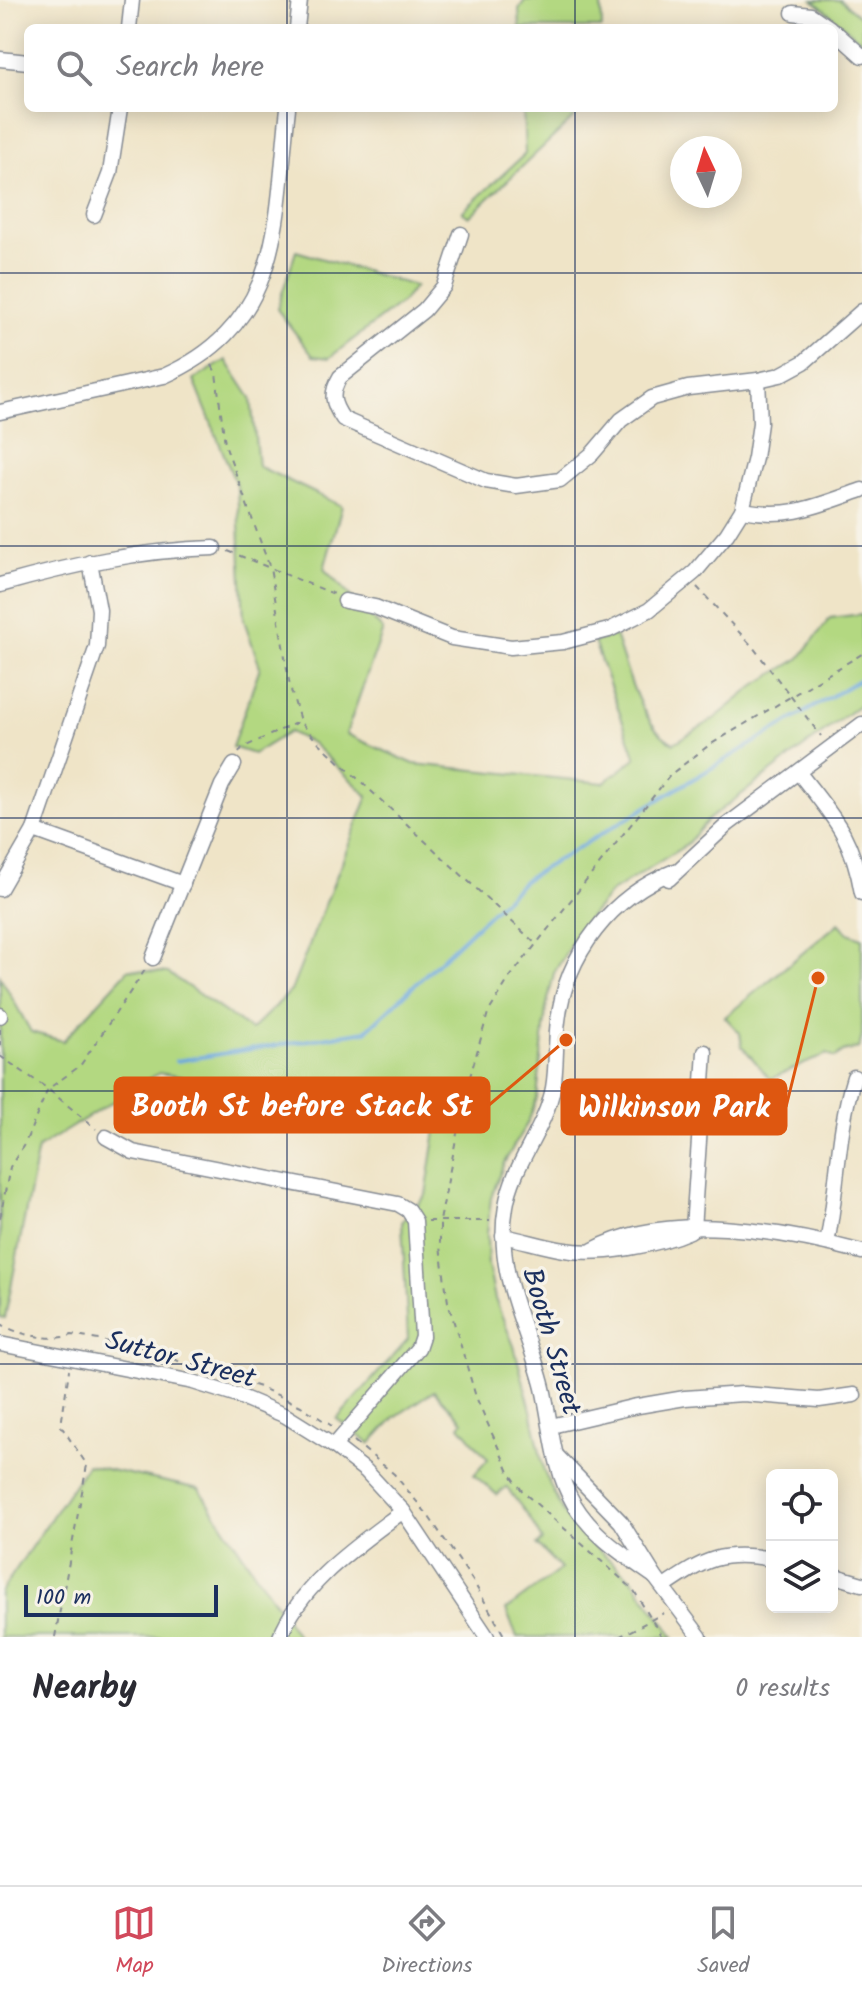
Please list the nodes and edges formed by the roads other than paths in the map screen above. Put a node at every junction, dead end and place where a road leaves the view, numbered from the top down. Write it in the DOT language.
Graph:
graph roads {
  1 [pos="132,0"];
  2 [pos="300,0"];
  3 [pos="793,13"];
  4 [pos="129,24"];
  5 [pos="297,24"];
  6 [pos="824,24"];
  7 [pos="838,35"];
  8 [pos="862,56"];
  9 [pos="0,59"];
  10 [pos="24,62"];
  11 [pos="119,112"];
  12 [pos="288,112"];
  13 [pos="94,215"];
  14 [pos="461,234"];
  15 [pos="862,311"];
  16 [pos="758,380"];
  17 [pos="0,412"];
  18 [pos="862,490"];
  19 [pos="742,510"];
  20 [pos="214,548"];
  21 [pos="90,562"];
  22 [pos="0,585"];
  23 [pos="345,601"];
  24 [pos="862,724"];
  25 [pos="234,765"];
  26 [pos="799,773"];
  27 [pos="34,830"];
  28 [pos="183,884"];
  29 [pos="0,889"];
  30 [pos="862,893"];
  31 [pos="153,958"];
  32 [pos="705,1052"];
  33 [pos="854,1077"];
  34 [pos="106,1137"];
  35 [pos="503,1229"];
  36 [pos="693,1229"];
  37 [pos="827,1243"];
  38 [pos="862,1252"];
  39 [pos="1,1349"];
  40 [pos="854,1395"];
  41 [pos="551,1426"];
  42 [pos="334,1446"];
  43 [pos="555,1454"];
  44 [pos="403,1511"];
  45 [pos="766,1558"];
  46 [pos="838,1577"];
  47 [pos="659,1582"];
  48 [pos="862,1584"];
  49 [pos="280,1637"];
  50 [pos="487,1637"];
  51 [pos="700,1637"];
  1 -- 4 [label="street"];
  2 -- 5 [label="street"];
  3 -- 6 [label="street"];
  7 -- 8 [label="street"];
  9 -- 10 [label="street"];
  11 -- 13 [label="street"];
  12 -- 17 [label="street"];
  14 -- 16 [label="street"];
  15 -- 16 [label="street"];
  16 -- 19 [label="street"];
  18 -- 19 [label="street"];
  19 -- 23 [label="street"];
  20 -- 21 [label="street"];
  21 -- 22 [label="street"];
  21 -- 27 [label="street"];
  24 -- 26 [label="street, Booth Street"];
  25 -- 28 [label="street"];
  26 -- 30 [label="street"];
  26 -- 35 [label="street, Booth Street"];
  27 -- 28 [label="street"];
  27 -- 29 [label="street"];
  28 -- 31 [label="street"];
  32 -- 36 [label="street"];
  33 -- 37 [label="street"];
  34 -- 42 [label="street"];
  35 -- 36 [label="street"];
  35 -- 41 [label="street, Booth Street"];
  36 -- 37 [label="street"];
  37 -- 38 [label="street"];
  39 -- 42 [label="street, Suttor Street"];
  40 -- 41 [label="street"];
  41 -- 43 [label="street, Booth Street"];
  42 -- 44 [label="street, Suttor Street"];
  43 -- 47 [label="street, Booth Street"];
  43 -- 47 [label="street, Booth Street"];
  44 -- 49 [label="street"];
  44 -- 50 [label="street, Suttor Street"];
  45 -- 47 [label="street"];
  46 -- 48 [label="street"];
  47 -- 51 [label="street, Booth Street"];
}
